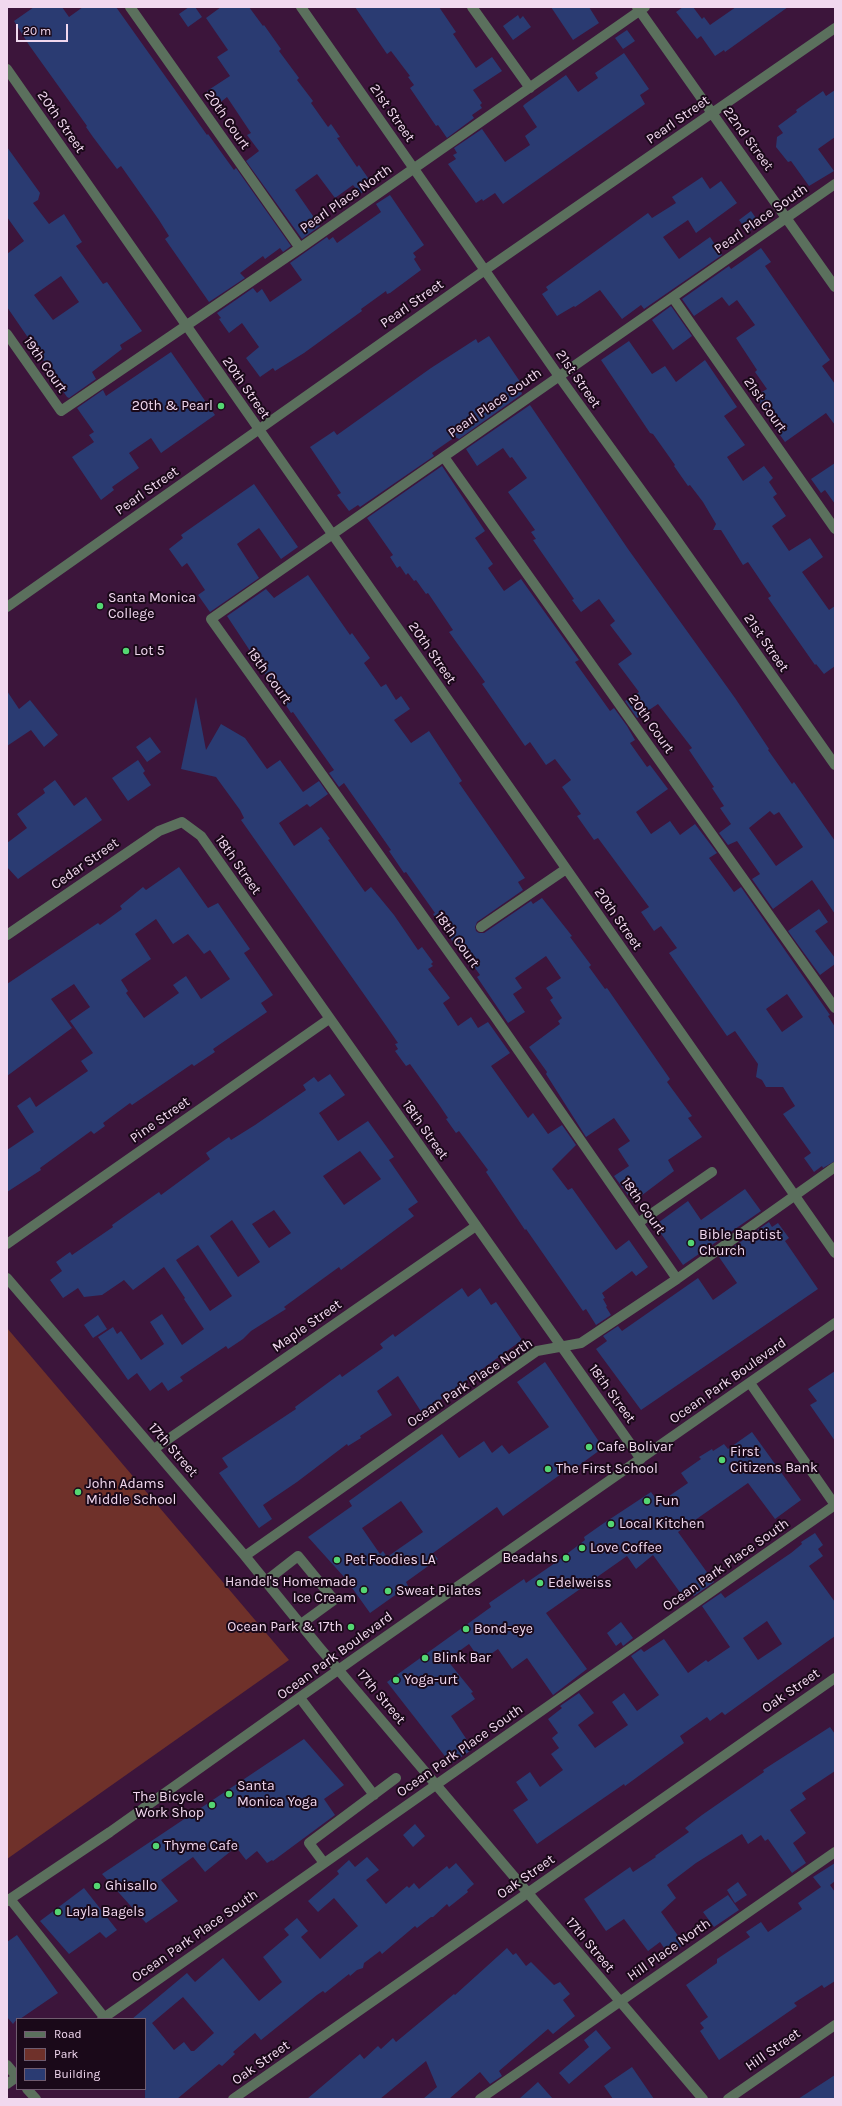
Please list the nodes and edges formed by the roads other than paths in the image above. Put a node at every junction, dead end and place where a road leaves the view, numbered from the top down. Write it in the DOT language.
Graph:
graph roads {
  1 [pos="130,7"];
  2 [pos="301,7"];
  3 [pos="472,7"];
  4 [pos="641,8"];
  5 [pos="835,28"];
  6 [pos="7,69"];
  7 [pos="530,88"];
  8 [pos="712,114"];
  9 [pos="414,168"];
  10 [pos="835,184"];
  11 [pos="787,218"];
  12 [pos="300,248"];
  13 [pos="485,270"];
  14 [pos="835,286"];
  15 [pos="672,298"];
  16 [pos="186,326"];
  17 [pos="7,334"];
  18 [pos="558,376"];
  19 [pos="61,412"];
  20 [pos="258,429"];
  21 [pos="444,457"];
  22 [pos="835,529"];
  23 [pos="333,535"];
  24 [pos="7,607"];
  25 [pos="211,619"];
  26 [pos="835,765"];
  27 [pos="182,822"];
  28 [pos="566,869"];
  29 [pos="481,927"];
  30 [pos="7,935"];
  31 [pos="835,1008"];
  32 [pos="330,1019"];
  33 [pos="835,1167"];
  34 [pos="712,1172"];
  35 [pos="794,1196"];
  36 [pos="638,1223"];
  37 [pos="476,1226"];
  38 [pos="7,1244"];
  39 [pos="835,1253"];
  40 [pos="7,1278"];
  41 [pos="677,1279"];
  42 [pos="835,1323"];
  43 [pos="560,1346"];
  44 [pos="750,1383"];
  45 [pos="154,1449"];
  46 [pos="641,1459"];
  47 [pos="835,1505"];
  48 [pos="246,1556"];
  49 [pos="266,1581"];
  50 [pos="301,1624"];
  51 [pos="339,1669"];
  52 [pos="835,1678"];
  53 [pos="300,1698"];
  54 [pos="396,1778"];
  55 [pos="436,1785"];
  56 [pos="374,1795"];
  57 [pos="835,1852"];
  58 [pos="324,1863"];
  59 [pos="528,1894"];
  60 [pos="9,1900"];
  61 [pos="619,2001"];
  62 [pos="103,2018"];
  63 [pos="835,2025"];
  64 [pos="7,2065"];
  65 [pos="16,2076"];
  66 [pos="16,2078"];
  67 [pos="7,2084"];
  68 [pos="29,2090"];
  69 [pos="36,2099"];
  70 [pos="233,2099"];
  71 [pos="480,2099"];
  72 [pos="703,2099"];
  73 [pos="728,2099"];
  1 -- 12 [label="street, 20th Court"];
  2 -- 9 [label="street, 21st Street"];
  3 -- 7 [label="street"];
  4 -- 7 [label="street, Pearl Place North"];
  4 -- 8 [label="street, 22nd Street"];
  5 -- 8 [label="street, Pearl Street"];
  6 -- 16 [label="street, 20th Street"];
  7 -- 9 [label="street, Pearl Place North"];
  8 -- 11 [label="street, 22nd Street"];
  8 -- 13 [label="street, Pearl Street"];
  9 -- 12 [label="street, Pearl Place North"];
  9 -- 13 [label="street, 21st Street"];
  10 -- 11 [label="street, Pearl Place South"];
  11 -- 14 [label="street, 22nd Street"];
  11 -- 15 [label="street, Pearl Place South"];
  12 -- 16 [label="street, Pearl Place North"];
  13 -- 18 [label="street, 21st Street"];
  13 -- 20 [label="street, Pearl Street"];
  15 -- 18 [label="street, Pearl Place South"];
  15 -- 22 [label="street, 21st Court"];
  16 -- 19 [label="street, Pearl Place North"];
  16 -- 20 [label="street, 20th Street"];
  17 -- 19 [label="street, 19th Court"];
  18 -- 21 [label="street, Pearl Place South"];
  18 -- 26 [label="street, 21st Street"];
  20 -- 23 [label="street, 20th Street"];
  20 -- 24 [label="street, Pearl Street"];
  21 -- 23 [label="street, Pearl Place South"];
  21 -- 31 [label="street, 20th Court"];
  23 -- 25 [label="street, Pearl Place South"];
  23 -- 28 [label="street, 20th Street"];
  25 -- 36 [label="street, 18th Court"];
  27 -- 30 [label="street, Cedar Street"];
  27 -- 32 [label="street, 18th Street"];
  28 -- 29 [label="street"];
  28 -- 35 [label="street, 20th Street"];
  32 -- 37 [label="street, 18th Street"];
  32 -- 38 [label="street, Pine Street"];
  33 -- 35 [label="street, Ocean Park Place North"];
  34 -- 36 [label="street"];
  35 -- 39 [label="street, 20th Street"];
  35 -- 41 [label="street, Ocean Park Place North"];
  36 -- 41 [label="street, 18th Court"];
  37 -- 43 [label="street, 18th Street"];
  37 -- 45 [label="street, Maple Street"];
  40 -- 45 [label="street, 17th Street"];
  41 -- 43 [label="street, Ocean Park Place North"];
  42 -- 44 [label="street, Ocean Park Boulevard"];
  43 -- 46 [label="street, 18th Street"];
  43 -- 48 [label="street, Ocean Park Place North"];
  44 -- 46 [label="street, Ocean Park Boulevard"];
  44 -- 47 [label="street"];
  45 -- 48 [label="street, 17th Street"];
  46 -- 51 [label="street, Ocean Park Boulevard"];
  47 -- 55 [label="street, Ocean Park Place South"];
  48 -- 49 [label="street, 17th Street"];
  49 -- 50 [label="street, 17th Street"];
  49 -- 50 [label="street"];
  50 -- 51 [label="street, 17th Street"];
  51 -- 53 [label="street, Ocean Park Boulevard"];
  51 -- 55 [label="street, 17th Street"];
  52 -- 59 [label="street, Oak Street"];
  53 -- 56 [label="street"];
  53 -- 60 [label="street, Ocean Park Boulevard"];
  54 -- 56 [label="street"];
  55 -- 58 [label="street, Ocean Park Place South"];
  55 -- 59 [label="street, 17th Street"];
  56 -- 58 [label="street"];
  57 -- 61 [label="street, Hill Place North"];
  58 -- 62 [label="street, Ocean Park Place South"];
  59 -- 61 [label="street, 17th Street"];
  59 -- 70 [label="street, Oak Street"];
  60 -- 62 [label="street"];
  61 -- 71 [label="street, Hill Place North"];
  61 -- 72 [label="street, 17th Street"];
  63 -- 73 [label="street, Hill Street"];
  64 -- 65 [label="street"];
  66 -- 67 [label="street"];
  68 -- 69 [label="street"];
}
